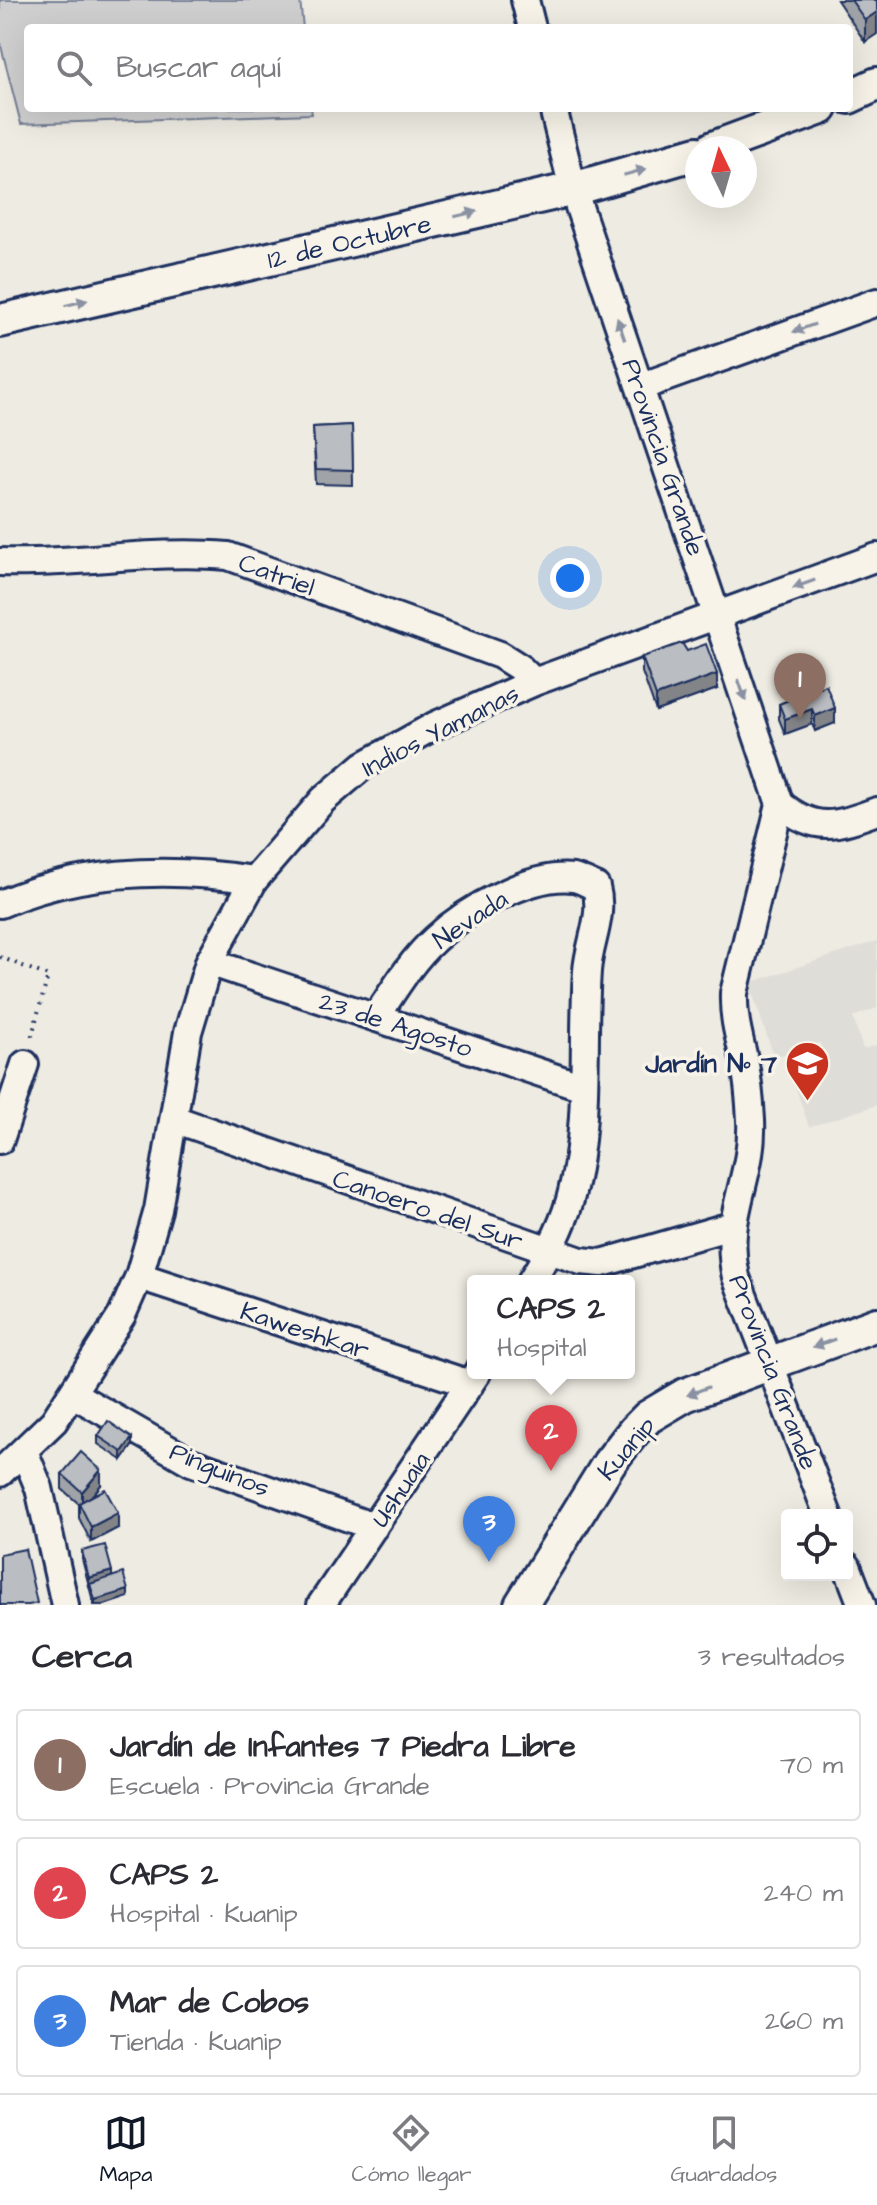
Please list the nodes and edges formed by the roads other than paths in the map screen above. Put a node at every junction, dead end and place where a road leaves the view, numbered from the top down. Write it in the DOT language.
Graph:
graph roads {
  1 [pos="525,0"];
  2 [pos="531,24"];
  3 [pos="877,84"];
  4 [pos="853,95"];
  5 [pos="554,112"];
  6 [pos="810,112"];
  7 [pos="745,136"];
  8 [pos="685,156"];
  9 [pos="573,189"];
  10 [pos="877,302"];
  11 [pos="0,321"];
  12 [pos="640,387"];
  13 [pos="877,557"];
  14 [pos="0,562"];
  15 [pos="717,616"];
  16 [pos="534,682"];
  17 [pos="780,804"];
  18 [pos="877,811"];
  19 [pos="254,880"];
  20 [pos="0,904"];
  21 [pos="209,962"];
  22 [pos="376,1017"];
  23 [pos="25,1064"];
  24 [pos="583,1087"];
  25 [pos="174,1119"];
  26 [pos="0,1140"];
  27 [pos="731,1226"];
  28 [pos="549,1252"];
  29 [pos="535,1275"];
  30 [pos="139,1276"];
  31 [pos="877,1324"];
  32 [pos="771,1363"];
  33 [pos="467,1377"];
  34 [pos="474,1379"];
  35 [pos="73,1394"];
  36 [pos="24,1451"];
  37 [pos="0,1473"];
  38 [pos="826,1509"];
  39 [pos="374,1527"];
  40 [pos="853,1581"];
  41 [pos="65,1605"];
  42 [pos="321,1605"];
  43 [pos="521,1605"];
  44 [pos="862,1605"];
  1 -- 2 [label="street"];
  3 -- 4 [label="main road"];
  5 -- 9 [label="street, Provincia Grande"];
  6 -- 7 [label="main road"];
  9 -- 8 [label="main road, 12 de Octubre, one-way"];
  11 -- 9 [label="main road, 12 de Octubre, one-way"];
  12 -- 9 [label="street, Provincia Grande, one-way"];
  10 -- 12 [label="street, one-way"];
  12 -- 15 [label="street, Provincia Grande"];
  13 -- 15 [label="street, Indios Yamanas, one-way"];
  14 -- 16 [label="street, Catriel"];
  15 -- 16 [label="street, Indios Yamanas"];
  15 -- 17 [label="street, Provincia Grande, one-way"];
  16 -- 19 [label="street, Indios Yamanas"];
  17 -- 18 [label="street"];
  17 -- 27 [label="street, Provincia Grande"];
  19 -- 20 [label="street"];
  19 -- 21 [label="street, Indios Yamanas"];
  21 -- 22 [label="street, 23 de Agosto"];
  21 -- 25 [label="street, Indios Yamanas"];
  22 -- 24 [label="street, 23 de Agosto"];
  22 -- 24 [label="street, Nevada"];
  23 -- 26 [label="street"];
  24 -- 28 [label="street"];
  25 -- 28 [label="street, Canoero del Sur"];
  25 -- 30 [label="street, Indios Yamanas"];
  27 -- 28 [label="street, Canoero del Sur"];
  27 -- 32 [label="street, Provincia Grande"];
  28 -- 29 [label="street"];
  30 -- 33 [label="street, Kaweshkar"];
  30 -- 35 [label="street, Indios Yamanas"];
  31 -- 32 [label="main road, Kuanip, one-way"];
  32 -- 38 [label="street, Provincia Grande"];
  32 -- 43 [label="main road, Kuanip, one-way"];
  34 -- 39 [label="street, Ushuaia"];
  35 -- 36 [label="street, Indios Yamanas"];
  35 -- 39 [label="street, Pinguinos"];
  36 -- 37 [label="street, Indios Yamanas"];
  36 -- 41 [label="street"];
  39 -- 42 [label="street, Ushuaia"];
  40 -- 44 [label="street"];
}
